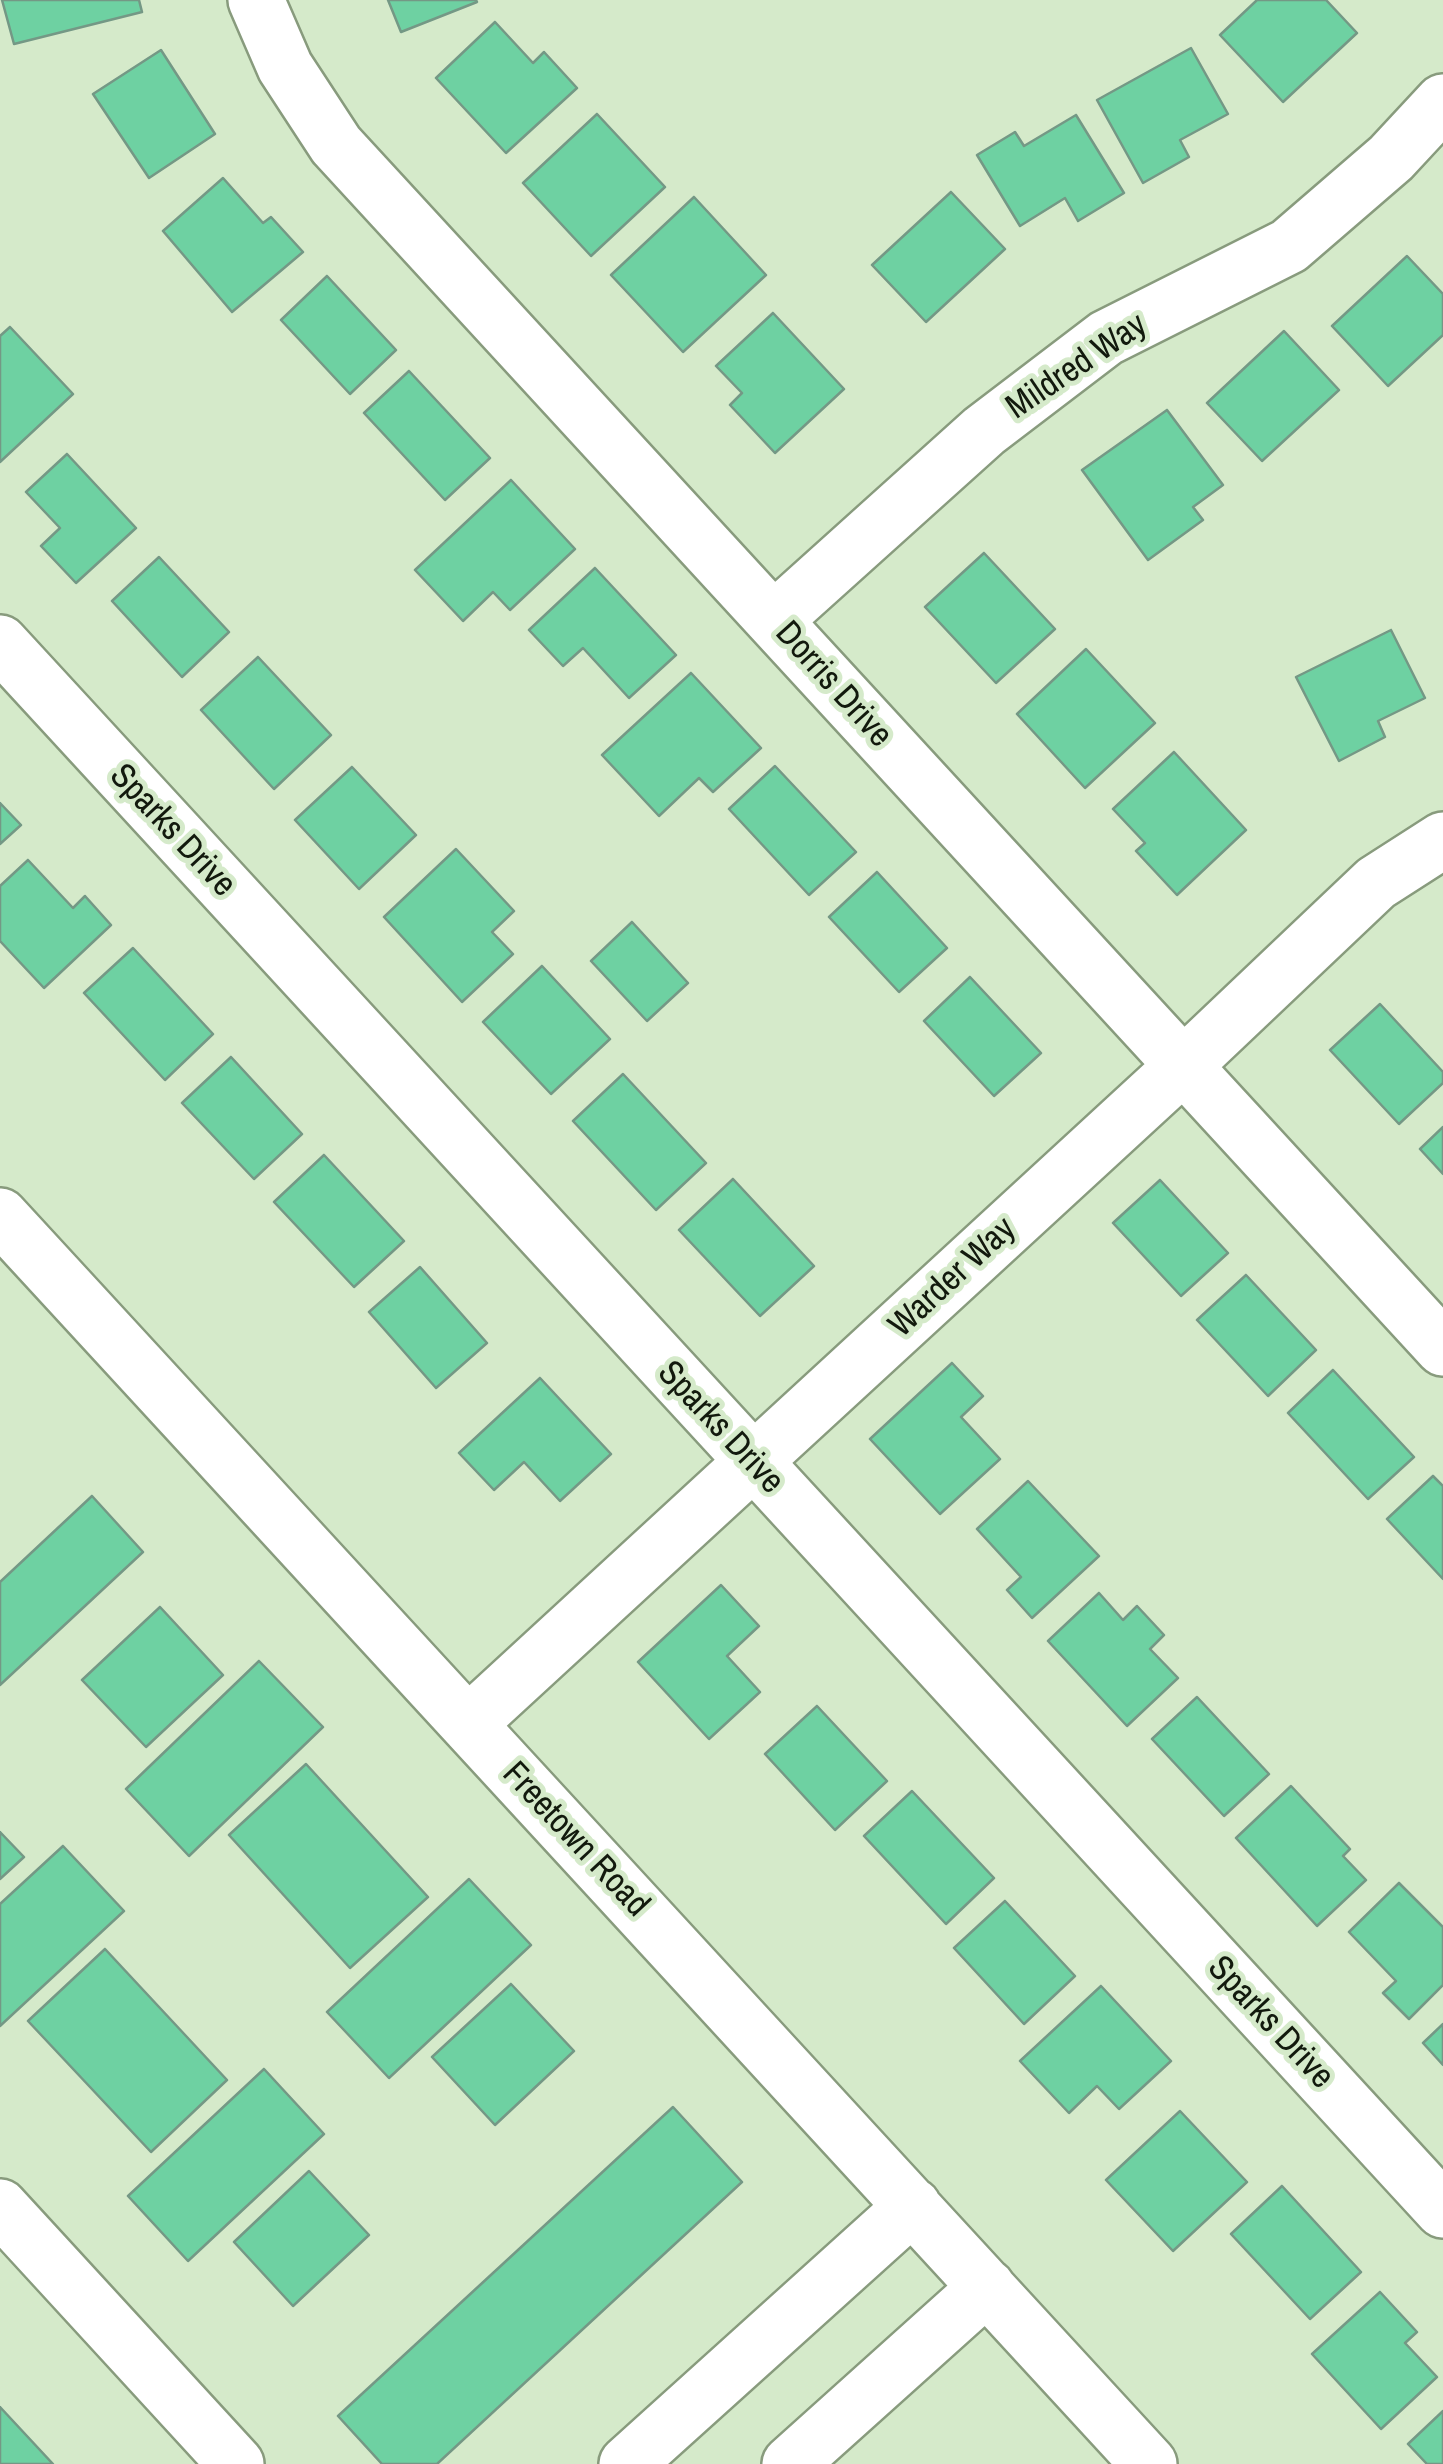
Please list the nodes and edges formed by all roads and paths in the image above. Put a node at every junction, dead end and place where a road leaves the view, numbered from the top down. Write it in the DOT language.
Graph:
graph roads {
  1 [pos="256,0"];
  2 [pos="1443,102"];
  3 [pos="774,620"];
  4 [pos="0,643"];
  5 [pos="1443,840"];
  6 [pos="1182,1067"];
  7 [pos="0,1216"];
  8 [pos="1443,1348"];
  9 [pos="752,1463"];
  10 [pos="468,1724"];
  11 [pos="0,2206"];
  12 [pos="912,2206"];
  13 [pos="1443,2210"];
  14 [pos="987,2287"];
  15 [pos="236,2464"];
  16 [pos="627,2464"];
  17 [pos="790,2464"];
  18 [pos="1150,2464"];
  1 -- 3 [label="street, Dorris Drive"];
  2 -- 3 [label="street, Mildred Way"];
  3 -- 6 [label="street, Dorris Drive"];
  4 -- 9 [label="street, Sparks Drive"];
  5 -- 6 [label="street, Warder Way"];
  6 -- 8 [label="street, Dorris Drive"];
  6 -- 9 [label="street, Warder Way"];
  7 -- 10 [label="street, Freetown Road"];
  9 -- 10 [label="street, Warder Way"];
  9 -- 13 [label="street, Sparks Drive"];
  10 -- 12 [label="street, Freetown Road"];
  11 -- 15 [label="street"];
  12 -- 14 [label="street, Freetown Road"];
  12 -- 16 [label="street"];
  14 -- 17 [label="street"];
  14 -- 18 [label="street, Freetown Road"];
}
